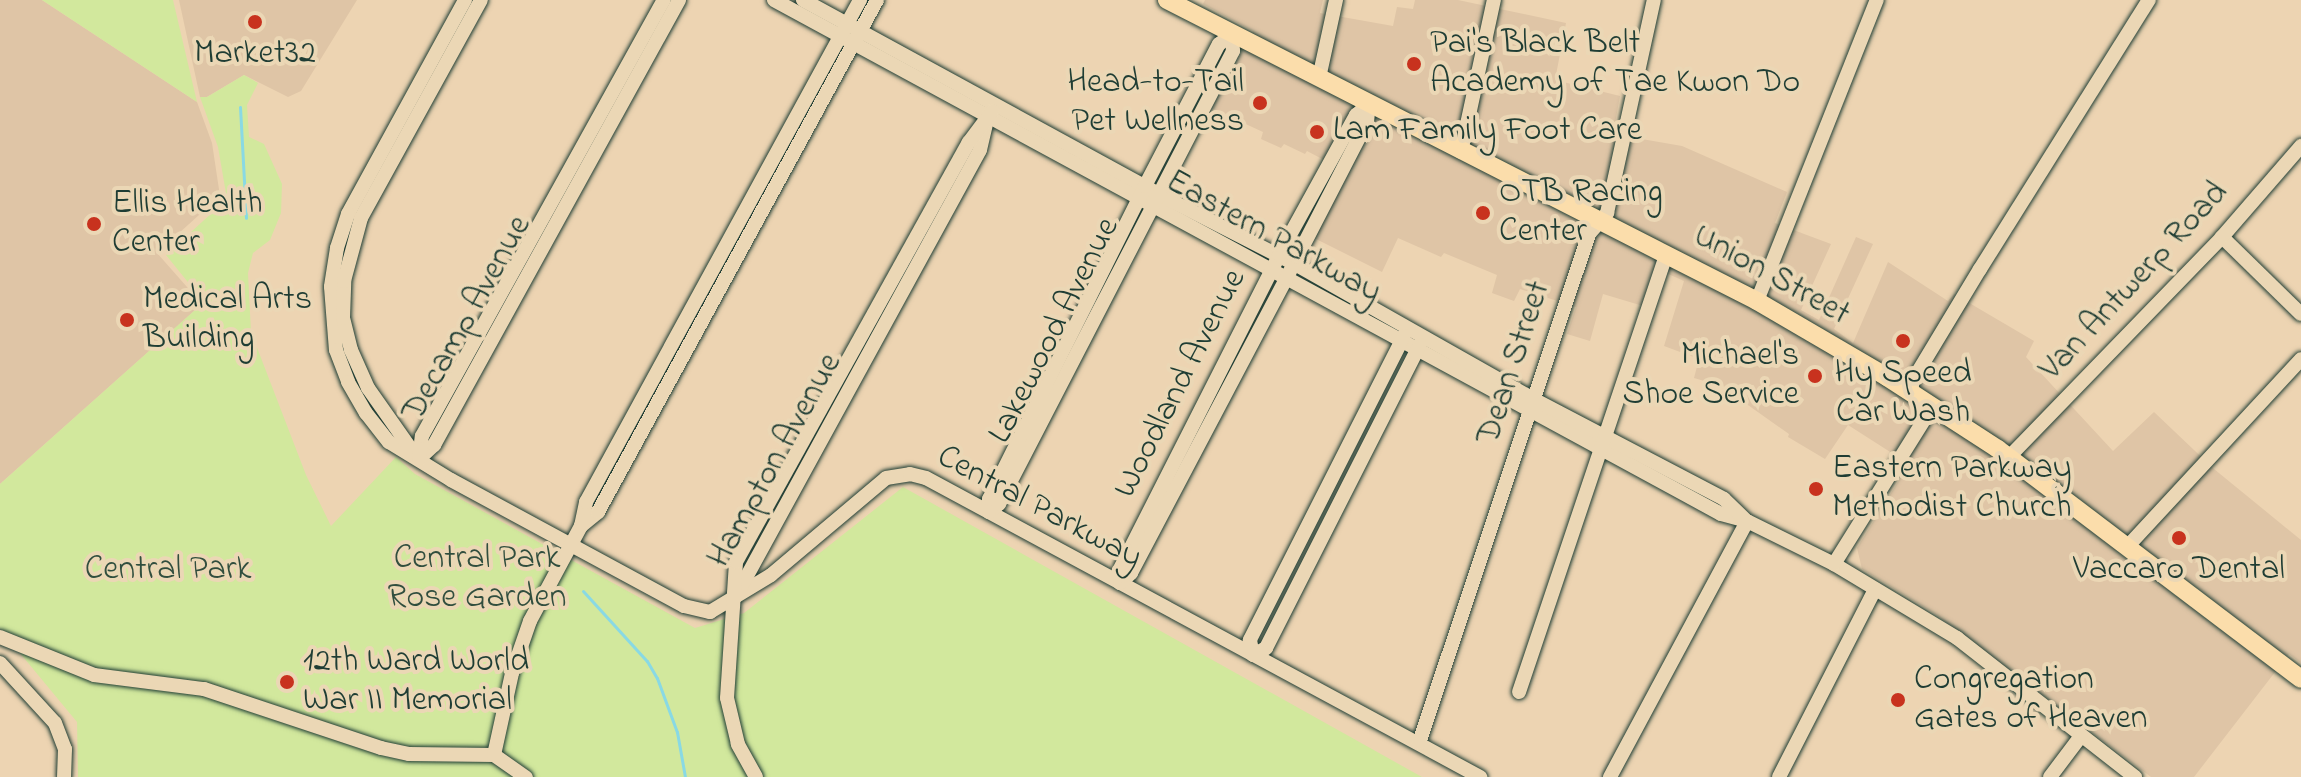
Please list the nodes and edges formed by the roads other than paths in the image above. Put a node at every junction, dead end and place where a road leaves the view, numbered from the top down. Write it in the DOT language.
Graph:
graph roads {
  1 [pos="465,0"];
  2 [pos="481,0"];
  3 [pos="664,0"];
  4 [pos="679,0"];
  5 [pos="774,0"];
  6 [pos="803,0"];
  7 [pos="860,0"];
  8 [pos="877,0"];
  9 [pos="1167,0"];
  10 [pos="1336,0"];
  11 [pos="1494,0"];
  12 [pos="1654,0"];
  13 [pos="1877,0"];
  14 [pos="2149,0"];
  15 [pos="850,34"];
  16 [pos="1232,35"];
  17 [pos="1319,78"];
  18 [pos="1369,104"];
  19 [pos="991,112"];
  20 [pos="1193,112"];
  21 [pos="2301,146"];
  22 [pos="1461,152"];
  23 [pos="1142,192"];
  24 [pos="1156,201"];
  25 [pos="1597,222"];
  26 [pos="2222,237"];
  27 [pos="1666,254"];
  28 [pos="1279,255"];
  29 [pos="1293,263"];
  30 [pos="1272,271"];
  31 [pos="1286,279"];
  32 [pos="1757,301"];
  33 [pos="2301,314"];
  34 [pos="1404,335"];
  35 [pos="1421,344"];
  36 [pos="2301,359"];
  37 [pos="1911,392"];
  38 [pos="1534,406"];
  39 [pos="1932,407"];
  40 [pos="1603,443"];
  41 [pos="2009,457"];
  42 [pos="419,459"];
  43 [pos="989,512"];
  44 [pos="1747,521"];
  45 [pos="571,542"];
  46 [pos="2127,547"];
  47 [pos="1834,564"];
  48 [pos="1120,583"];
  49 [pos="1875,589"];
  50 [pos="734,600"];
  51 [pos="0,637"];
  52 [pos="1253,655"];
  53 [pos="0,663"];
  54 [pos="2301,679"];
  55 [pos="1519,692"];
  56 [pos="2081,736"];
  57 [pos="1419,743"];
  58 [pos="494,755"];
  59 [pos="64,777"];
  60 [pos="526,777"];
  61 [pos="756,777"];
  62 [pos="1480,777"];
  63 [pos="1610,777"];
  64 [pos="1779,777"];
  65 [pos="2050,777"];
  66 [pos="2135,777"];
  1 -- 42 [label="street, Central Parkway"];
  2 -- 42 [label="street, Central Parkway"];
  3 -- 42 [label="street, Decamp Avenue"];
  4 -- 42 [label="street, Decamp Avenue"];
  5 -- 15 [label="street, Eastern Parkway"];
  6 -- 15 [label="street, Eastern Parkway"];
  7 -- 15 [label="street"];
  8 -- 15 [label="street"];
  9 -- 16 [label="main road, Union Street"];
  10 -- 17 [label="street"];
  11 -- 22 [label="street"];
  12 -- 25 [label="street, Dean Street"];
  13 -- 32 [label="street"];
  14 -- 37 [label="street"];
  15 -- 19 [label="street, Eastern Parkway"];
  15 -- 45 [label="street"];
  16 -- 17 [label="main road, Union Street"];
  16 -- 20 [label="street, Lakewood Avenue"];
  17 -- 18 [label="main road, Union Street"];
  18 -- 22 [label="main road, Union Street"];
  18 -- 28 [label="street, Woodland Avenue"];
  18 -- 29 [label="street, Woodland Avenue"];
  19 -- 23 [label="street, Eastern Parkway"];
  19 -- 50 [label="street, Hampton Avenue"];
  20 -- 23 [label="street, Lakewood Avenue"];
  20 -- 24 [label="street, Lakewood Avenue"];
  21 -- 26 [label="street, Van Antwerp Road"];
  22 -- 25 [label="main road, Union Street"];
  23 -- 24 [label="street, Eastern Parkway"];
  23 -- 43 [label="street, Lakewood Avenue"];
  24 -- 28 [label="street, Eastern Parkway"];
  24 -- 30 [label="street, Eastern Parkway"];
  24 -- 43 [label="street, Lakewood Avenue"];
  25 -- 27 [label="main road, Union Street"];
  25 -- 38 [label="street, Dean Street"];
  26 -- 33 [label="street"];
  26 -- 41 [label="street, Van Antwerp Road"];
  27 -- 32 [label="main road, Union Street"];
  27 -- 40 [label="street"];
  28 -- 29 [label="street, Eastern Parkway"];
  28 -- 30 [label="street, Woodland Avenue"];
  29 -- 31 [label="street, Woodland Avenue"];
  29 -- 34 [label="street, Eastern Parkway"];
  30 -- 31 [label="street, Eastern Parkway"];
  30 -- 48 [label="street, Woodland Avenue"];
  31 -- 34 [label="street, Eastern Parkway"];
  31 -- 48 [label="street, Woodland Avenue"];
  32 -- 37 [label="main road, Union Street"];
  34 -- 35 [label="street, Eastern Parkway"];
  34 -- 52 [label="street"];
  35 -- 38 [label="street, Eastern Parkway"];
  35 -- 52 [label="street"];
  36 -- 46 [label="street"];
  37 -- 39 [label="main road, Union Street"];
  38 -- 40 [label="street, Eastern Parkway"];
  38 -- 57 [label="street, Dean Street"];
  39 -- 41 [label="main road, Union Street"];
  39 -- 47 [label="street"];
  40 -- 44 [label="street, Eastern Parkway"];
  40 -- 55 [label="street"];
  41 -- 46 [label="main road, Union Street"];
  42 -- 45 [label="street, Central Parkway"];
  43 -- 48 [label="street, Central Parkway"];
  43 -- 50 [label="street, Central Parkway"];
  44 -- 47 [label="street, Eastern Parkway"];
  44 -- 63 [label="street"];
  45 -- 50 [label="street, Central Parkway"];
  45 -- 58 [label="street"];
  46 -- 54 [label="main road, Union Street"];
  47 -- 49 [label="street, Eastern Parkway"];
  48 -- 52 [label="street, Central Parkway"];
  49 -- 56 [label="street, Eastern Parkway"];
  49 -- 64 [label="street"];
  50 -- 61 [label="street"];
  51 -- 58 [label="street"];
  52 -- 57 [label="street, Central Parkway"];
  53 -- 59 [label="street"];
  56 -- 65 [label="street"];
  56 -- 66 [label="street, Eastern Parkway"];
  57 -- 62 [label="street, Central Parkway"];
  58 -- 60 [label="street"];
}
